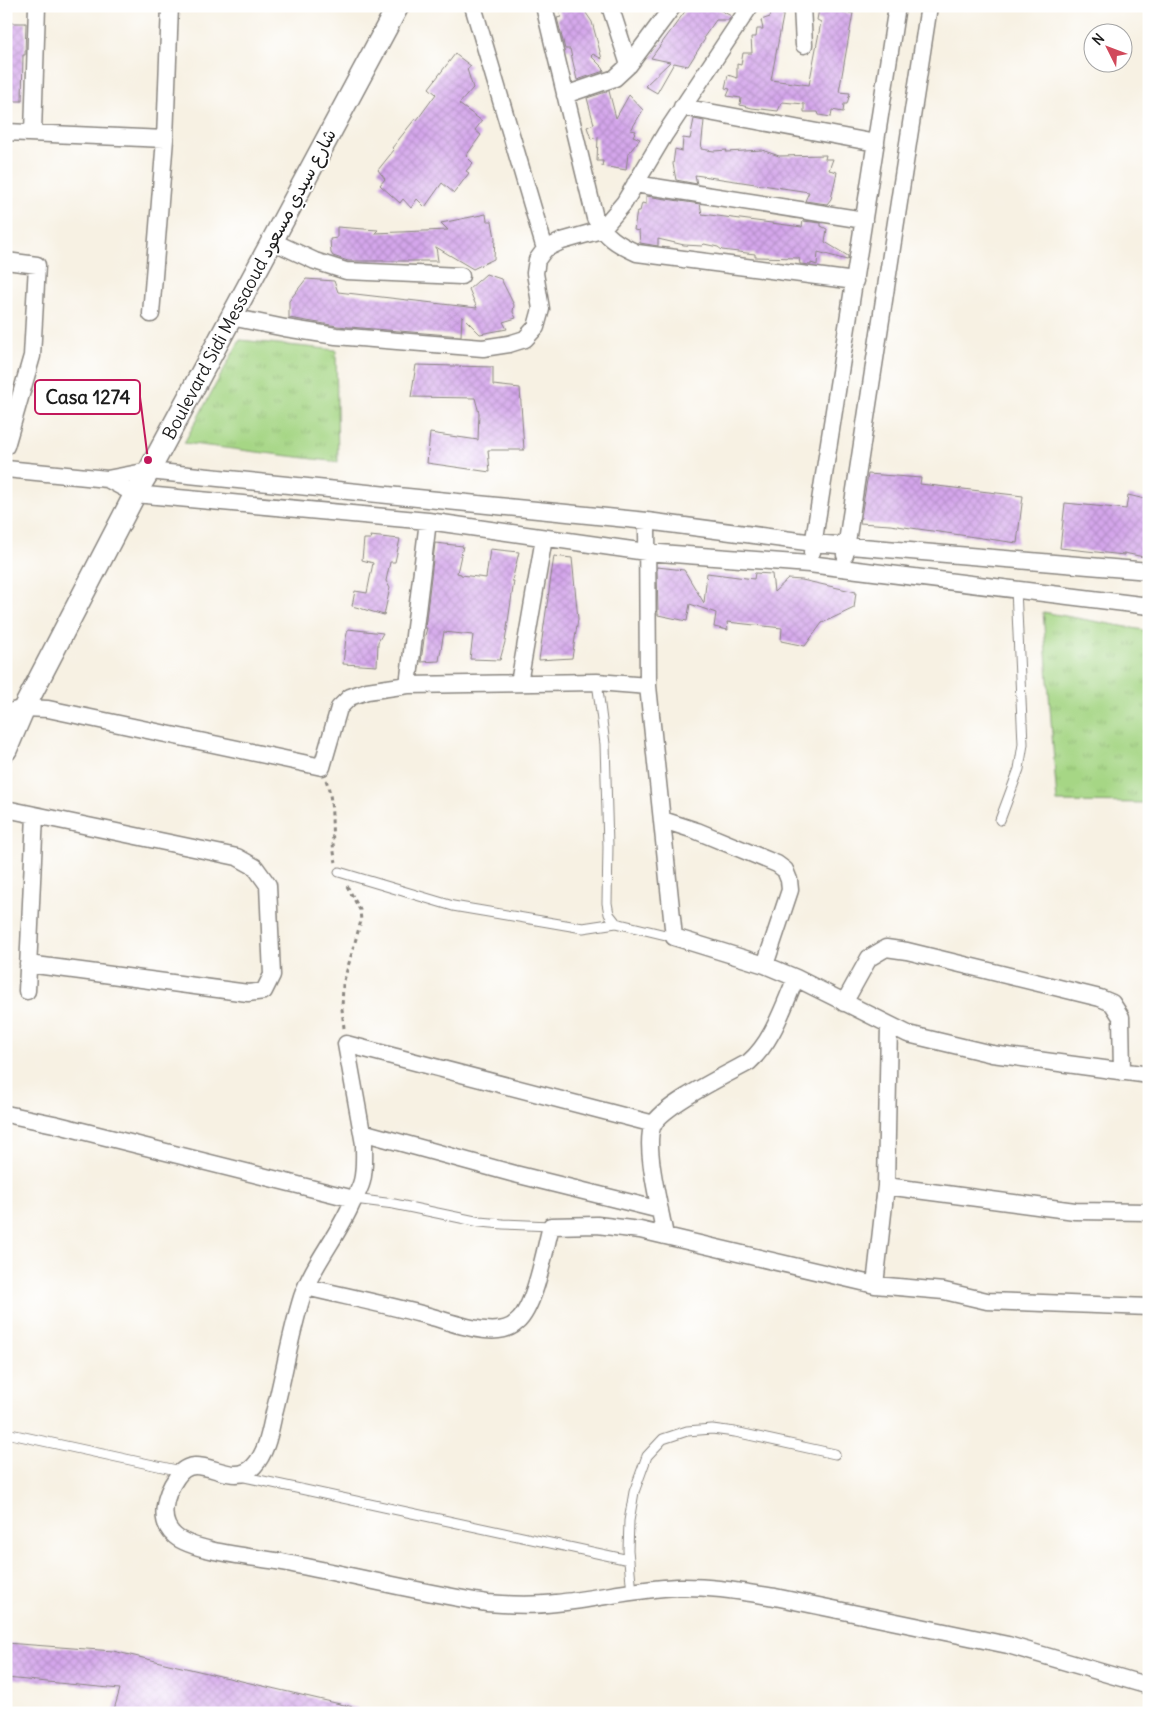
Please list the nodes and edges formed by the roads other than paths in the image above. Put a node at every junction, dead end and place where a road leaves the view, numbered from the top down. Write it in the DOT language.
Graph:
graph roads {
  1 [pos="37,6"];
  2 [pos="170,6"];
  3 [pos="398,6"];
  4 [pos="473,6"];
  5 [pos="544,6"];
  6 [pos="610,6"];
  7 [pos="673,6"];
  8 [pos="750,6"];
  9 [pos="802,6"];
  10 [pos="897,6"];
  11 [pos="930,6"];
  12 [pos="804,45"];
  13 [pos="629,65"];
  14 [pos="565,94"];
  15 [pos="682,108"];
  16 [pos="6,132"];
  17 [pos="33,133"];
  18 [pos="165,139"];
  19 [pos="876,143"];
  20 [pos="635,184"];
  21 [pos="864,220"];
  22 [pos="601,230"];
  23 [pos="272,241"];
  24 [pos="545,249"];
  25 [pos="6,261"];
  26 [pos="462,276"];
  27 [pos="855,281"];
  28 [pos="151,314"];
  29 [pos="231,317"];
  30 [pos="6,446"];
  31 [pos="6,469"];
  32 [pos="149,471"];
  33 [pos="108,479"];
  34 [pos="135,494"];
  35 [pos="428,521"];
  36 [pos="647,521"];
  37 [pos="544,538"];
  38 [pos="814,543"];
  39 [pos="847,545"];
  40 [pos="646,552"];
  41 [pos="809,564"];
  42 [pos="843,568"];
  43 [pos="1149,571"];
  44 [pos="1016,589"];
  45 [pos="1149,606"];
  46 [pos="597,682"];
  47 [pos="519,683"];
  48 [pos="408,685"];
  49 [pos="648,686"];
  50 [pos="15,711"];
  51 [pos="6,750"];
  52 [pos="6,809"];
  53 [pos="35,815"];
  54 [pos="663,820"];
  55 [pos="1000,820"];
  56 [pos="339,872"];
  57 [pos="616,923"];
  58 [pos="674,937"];
  59 [pos="28,964"];
  60 [pos="765,965"];
  61 [pos="796,978"];
  62 [pos="27,991"];
  63 [pos="844,1003"];
  64 [pos="889,1025"];
  65 [pos="1122,1072"];
  66 [pos="1149,1075"];
  67 [pos="6,1114"];
  68 [pos="654,1124"];
  69 [pos="362,1132"];
  70 [pos="886,1186"];
  71 [pos="354,1199"];
  72 [pos="660,1210"];
  73 [pos="1149,1212"];
  74 [pos="551,1226"];
  75 [pos="665,1236"];
  76 [pos="875,1285"];
  77 [pos="306,1287"];
  78 [pos="1149,1306"];
  79 [pos="6,1433"];
  80 [pos="835,1454"];
  81 [pos="181,1471"];
  82 [pos="238,1475"];
  83 [pos="629,1560"];
  84 [pos="632,1593"];
  85 [pos="1149,1686"];
  1 -- 17 [label="street"];
  2 -- 18 [label="street"];
  3 -- 23 [label="street, Boulevard Sidi Messaoud شارع سيدي مسعود"];
  4 -- 24 [label="street"];
  5 -- 14 [label="street"];
  6 -- 13 [label="street"];
  7 -- 13 [label="street"];
  8 -- 15 [label="street"];
  9 -- 12 [label="street"];
  10 -- 19 [label="street"];
  11 -- 39 [label="street"];
  13 -- 14 [label="street"];
  14 -- 22 [label="street"];
  15 -- 19 [label="street"];
  15 -- 20 [label="street"];
  16 -- 17 [label="street"];
  17 -- 18 [label="street"];
  18 -- 28 [label="street"];
  19 -- 21 [label="street"];
  20 -- 21 [label="street"];
  20 -- 22 [label="street"];
  21 -- 27 [label="street"];
  22 -- 24 [label="street"];
  22 -- 27 [label="street"];
  23 -- 26 [label="street"];
  23 -- 29 [label="street, Boulevard Sidi Messaoud شارع سيدي مسعود"];
  24 -- 29 [label="street"];
  25 -- 30 [label="street"];
  27 -- 38 [label="street"];
  29 -- 32 [label="street, Boulevard Sidi Messaoud شارع سيدي مسعود"];
  31 -- 33 [label="street"];
  32 -- 33 [label="street"];
  32 -- 34 [label="street, Boulevard Sidi Messaoud شارع سيدي مسعود"];
  32 -- 36 [label="street"];
  33 -- 34 [label="street"];
  34 -- 35 [label="street"];
  34 -- 50 [label="street, Boulevard Sidi Messaoud شارع سيدي مسعود"];
  35 -- 37 [label="street"];
  35 -- 48 [label="street"];
  36 -- 38 [label="street"];
  36 -- 40 [label="street"];
  37 -- 40 [label="street"];
  37 -- 47 [label="street"];
  38 -- 39 [label="street"];
  38 -- 41 [label="street"];
  39 -- 42 [label="street"];
  39 -- 43 [label="street"];
  40 -- 41 [label="street"];
  40 -- 49 [label="street"];
  41 -- 42 [label="street"];
  42 -- 44 [label="street"];
  44 -- 45 [label="street"];
  44 -- 55 [label="lane"];
  46 -- 47 [label="street"];
  46 -- 49 [label="street"];
  46 -- 57 [label="lane"];
  47 -- 48 [label="street"];
  48 -- 50 [label="street"];
  49 -- 54 [label="street"];
  50 -- 51 [label="street, Boulevard Sidi Messaoud شارع سيدي مسعود"];
  52 -- 53 [label="street"];
  53 -- 59 [label="street"];
  53 -- 59 [label="street"];
  54 -- 58 [label="street"];
  54 -- 60 [label="street"];
  56 -- 57 [label="lane"];
  57 -- 58 [label="lane"];
  58 -- 60 [label="street"];
  59 -- 62 [label="street"];
  60 -- 61 [label="street"];
  61 -- 63 [label="street"];
  61 -- 68 [label="street"];
  63 -- 64 [label="street"];
  63 -- 65 [label="street"];
  64 -- 65 [label="street"];
  64 -- 70 [label="street"];
  65 -- 66 [label="street"];
  67 -- 71 [label="street"];
  68 -- 69 [label="street"];
  68 -- 72 [label="street"];
  69 -- 71 [label="street"];
  69 -- 72 [label="street"];
  70 -- 73 [label="street"];
  70 -- 76 [label="street"];
  71 -- 74 [label="lane"];
  71 -- 77 [label="street"];
  72 -- 75 [label="street"];
  74 -- 75 [label="street"];
  74 -- 77 [label="street"];
  75 -- 76 [label="street"];
  76 -- 78 [label="street"];
  77 -- 82 [label="street"];
  79 -- 81 [label="lane"];
  80 -- 83 [label="lane"];
  81 -- 82 [label="street"];
  81 -- 84 [label="street"];
  82 -- 83 [label="lane"];
  83 -- 84 [label="lane"];
  84 -- 85 [label="street"];
}
